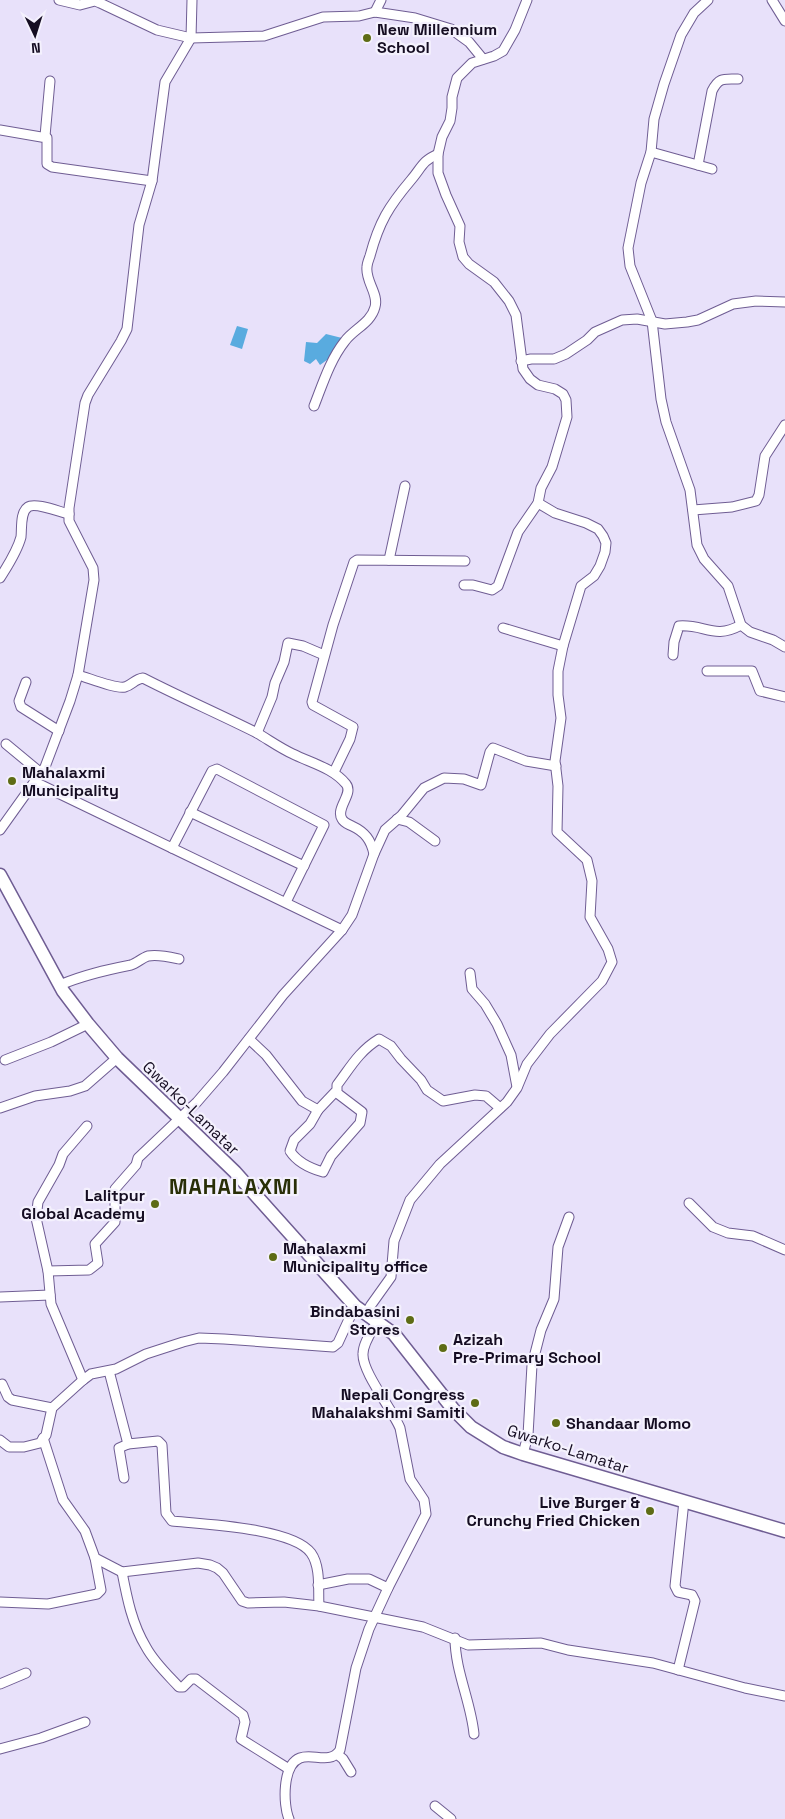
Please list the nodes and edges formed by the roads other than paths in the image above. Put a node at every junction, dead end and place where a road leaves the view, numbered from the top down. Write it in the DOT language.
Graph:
graph roads {
  1 [pos="59,0"];
  2 [pos="192,0"];
  3 [pos="381,0"];
  4 [pos="527,0"];
  5 [pos="708,0"];
  6 [pos="772,0"];
  7 [pos="374,12"];
  8 [pos="785,21"];
  9 [pos="191,38"];
  10 [pos="483,59"];
  11 [pos="738,79"];
  12 [pos="50,81"];
  13 [pos="0,130"];
  14 [pos="45,136"];
  15 [pos="651,152"];
  16 [pos="438,154"];
  17 [pos="698,165"];
  18 [pos="712,169"];
  19 [pos="152,181"];
  20 [pos="785,302"];
  21 [pos="652,322"];
  22 [pos="521,361"];
  23 [pos="314,406"];
  24 [pos="785,425"];
  25 [pos="405,486"];
  26 [pos="538,503"];
  27 [pos="693,510"];
  28 [pos="69,514"];
  29 [pos="388,560"];
  30 [pos="465,561"];
  31 [pos="0,578"];
  32 [pos="464,585"];
  33 [pos="741,625"];
  34 [pos="503,628"];
  35 [pos="563,646"];
  36 [pos="785,646"];
  37 [pos="324,655"];
  38 [pos="673,655"];
  39 [pos="707,671"];
  40 [pos="78,674"];
  41 [pos="26,682"];
  42 [pos="785,697"];
  43 [pos="59,732"];
  44 [pos="257,733"];
  45 [pos="6,744"];
  46 [pos="556,766"];
  47 [pos="334,772"];
  48 [pos="41,773"];
  49 [pos="36,782"];
  50 [pos="190,812"];
  51 [pos="398,819"];
  52 [pos="0,830"];
  53 [pos="435,841"];
  54 [pos="172,848"];
  55 [pos="374,854"];
  56 [pos="304,866"];
  57 [pos="0,875"];
  58 [pos="4,892"];
  59 [pos="286,902"];
  60 [pos="342,930"];
  61 [pos="179,959"];
  62 [pos="470,973"];
  63 [pos="60,985"];
  64 [pos="88,1024"];
  65 [pos="249,1039"];
  66 [pos="117,1058"];
  67 [pos="5,1060"];
  68 [pos="518,1088"];
  69 [pos="337,1090"];
  70 [pos="0,1108"];
  71 [pos="500,1108"];
  72 [pos="318,1110"];
  73 [pos="180,1119"];
  74 [pos="88,1126"];
  75 [pos="689,1204"];
  76 [pos="569,1217"];
  77 [pos="785,1250"];
  78 [pos="48,1271"];
  79 [pos="50,1295"];
  80 [pos="0,1297"];
  81 [pos="356,1306"];
  82 [pos="372,1318"];
  83 [pos="109,1372"];
  84 [pos="83,1380"];
  85 [pos="2,1384"];
  86 [pos="52,1408"];
  87 [pos="44,1438"];
  88 [pos="0,1440"];
  89 [pos="128,1444"];
  90 [pos="523,1454"];
  91 [pos="124,1478"];
  92 [pos="684,1501"];
  93 [pos="785,1530"];
  94 [pos="95,1558"];
  95 [pos="122,1572"];
  96 [pos="318,1585"];
  97 [pos="388,1588"];
  98 [pos="0,1602"];
  99 [pos="319,1606"];
  100 [pos="376,1617"];
  101 [pos="455,1638"];
  102 [pos="678,1670"];
  103 [pos="26,1673"];
  104 [pos="0,1684"];
  105 [pos="785,1696"];
  106 [pos="85,1722"];
  107 [pos="474,1734"];
  108 [pos="0,1750"];
  109 [pos="337,1754"];
  110 [pos="289,1769"];
  111 [pos="352,1772"];
  112 [pos="435,1806"];
  113 [pos="289,1819"];
  114 [pos="451,1819"];
  1 -- 9 [label="street"];
  2 -- 9 [label="street"];
  3 -- 7 [label="street"];
  4 -- 10 [label="street"];
  5 -- 15 [label="street"];
  6 -- 8 [label="street"];
  7 -- 9 [label="street"];
  7 -- 10 [label="street"];
  9 -- 19 [label="street"];
  10 -- 16 [label="street"];
  11 -- 17 [label="street"];
  12 -- 14 [label="street"];
  13 -- 14 [label="street"];
  14 -- 19 [label="street"];
  15 -- 17 [label="street"];
  15 -- 21 [label="street"];
  16 -- 22 [label="street"];
  16 -- 23 [label="street"];
  17 -- 18 [label="street"];
  19 -- 28 [label="street"];
  20 -- 21 [label="street"];
  21 -- 22 [label="street"];
  21 -- 27 [label="street"];
  22 -- 26 [label="street"];
  24 -- 27 [label="street"];
  25 -- 29 [label="street"];
  26 -- 32 [label="street"];
  26 -- 35 [label="street"];
  27 -- 33 [label="street"];
  28 -- 31 [label="street"];
  28 -- 40 [label="street"];
  29 -- 30 [label="street"];
  29 -- 37 [label="street"];
  33 -- 36 [label="street"];
  33 -- 38 [label="street"];
  34 -- 35 [label="street"];
  35 -- 46 [label="street"];
  37 -- 44 [label="street"];
  37 -- 47 [label="street"];
  39 -- 42 [label="street"];
  40 -- 43 [label="street"];
  40 -- 44 [label="street"];
  41 -- 43 [label="street"];
  43 -- 48 [label="street"];
  44 -- 47 [label="street"];
  45 -- 48 [label="street"];
  46 -- 51 [label="street"];
  46 -- 68 [label="street"];
  47 -- 55 [label="street"];
  48 -- 49 [label="street"];
  49 -- 52 [label="street"];
  49 -- 54 [label="street"];
  50 -- 54 [label="street"];
  50 -- 56 [label="street"];
  50 -- 56 [label="street"];
  51 -- 53 [label="street"];
  51 -- 55 [label="street"];
  54 -- 59 [label="street"];
  55 -- 60 [label="street"];
  56 -- 59 [label="street"];
  57 -- 58 [label="main road, Gwarko-Lamatar"];
  58 -- 63 [label="main road, Gwarko-Lamatar"];
  59 -- 60 [label="street"];
  60 -- 65 [label="street"];
  61 -- 63 [label="street"];
  62 -- 68 [label="street"];
  63 -- 64 [label="main road, Gwarko-Lamatar"];
  64 -- 66 [label="main road, Gwarko-Lamatar"];
  64 -- 67 [label="street"];
  65 -- 72 [label="street"];
  65 -- 73 [label="street"];
  66 -- 70 [label="street"];
  66 -- 73 [label="main road, Gwarko-Lamatar"];
  68 -- 71 [label="street"];
  69 -- 71 [label="street"];
  69 -- 72 [label="street"];
  69 -- 72 [label="street"];
  71 -- 82 [label="street"];
  73 -- 78 [label="street"];
  73 -- 81 [label="main road, Gwarko-Lamatar"];
  74 -- 78 [label="street"];
  75 -- 77 [label="street"];
  76 -- 90 [label="street"];
  78 -- 79 [label="street"];
  79 -- 80 [label="street"];
  79 -- 84 [label="street"];
  81 -- 82 [label="main road, Gwarko-Lamatar"];
  81 -- 83 [label="street"];
  82 -- 90 [label="main road, Gwarko-Lamatar"];
  82 -- 97 [label="street"];
  83 -- 84 [label="street"];
  83 -- 89 [label="street"];
  84 -- 86 [label="street"];
  85 -- 86 [label="street"];
  86 -- 87 [label="street"];
  87 -- 88 [label="street"];
  87 -- 94 [label="street"];
  89 -- 91 [label="street"];
  89 -- 96 [label="street"];
  90 -- 92 [label="main road, Gwarko-Lamatar"];
  92 -- 93 [label="main road, Gwarko-Lamatar"];
  92 -- 102 [label="street"];
  94 -- 95 [label="street"];
  94 -- 98 [label="street"];
  95 -- 99 [label="street"];
  95 -- 110 [label="street"];
  96 -- 97 [label="street"];
  96 -- 99 [label="street"];
  97 -- 100 [label="street"];
  99 -- 100 [label="street"];
  100 -- 101 [label="street"];
  100 -- 109 [label="street"];
  101 -- 102 [label="street"];
  101 -- 107 [label="street"];
  102 -- 105 [label="street"];
  103 -- 104 [label="street"];
  106 -- 108 [label="street"];
  109 -- 110 [label="street"];
  109 -- 111 [label="street"];
  110 -- 113 [label="street"];
  112 -- 114 [label="street"];
}
